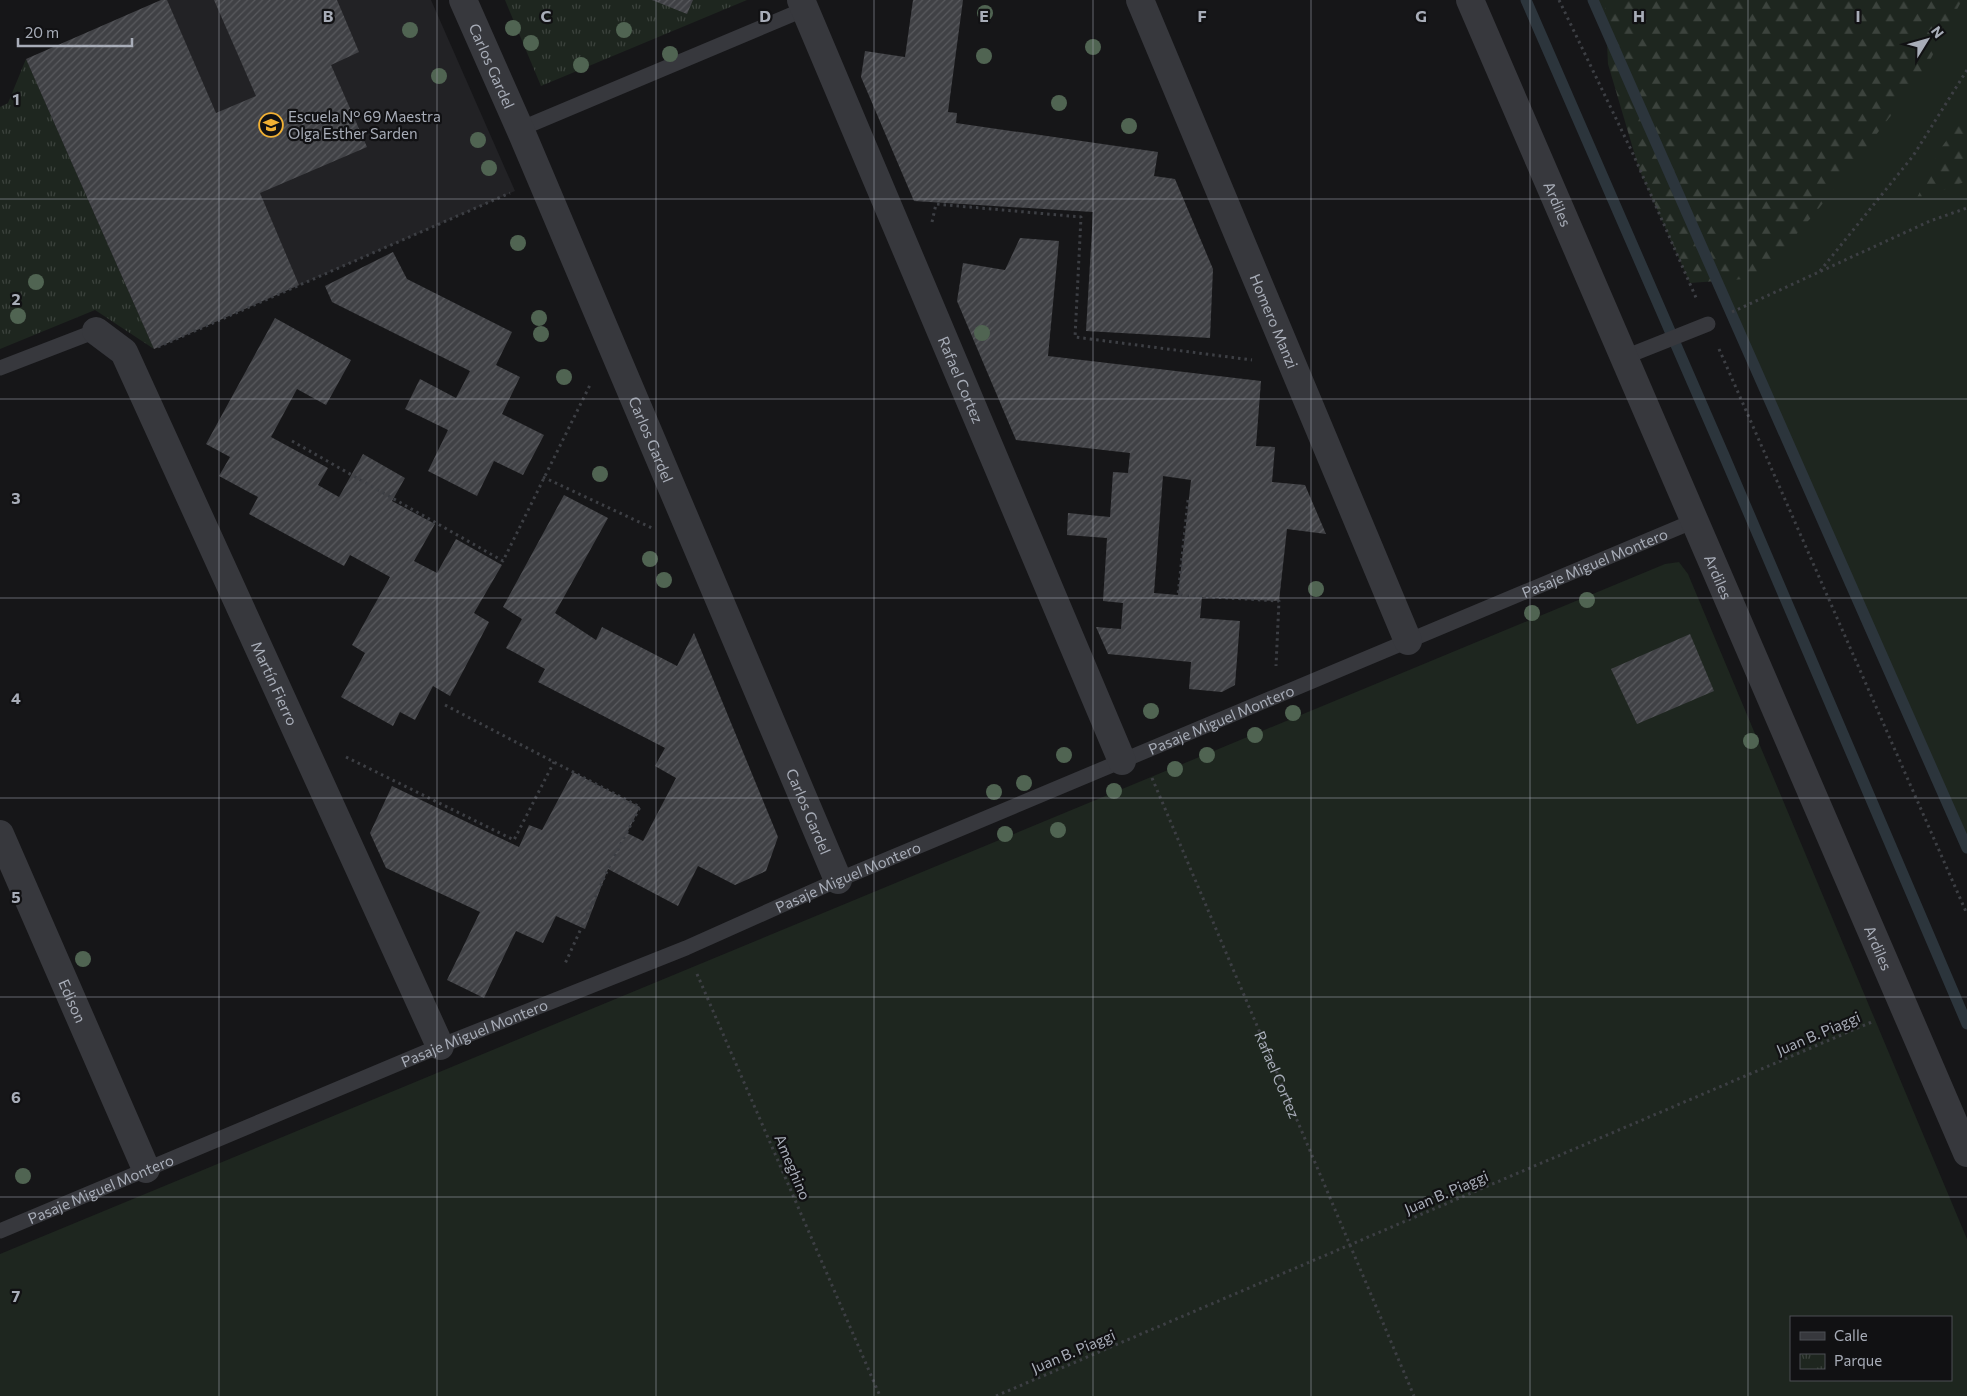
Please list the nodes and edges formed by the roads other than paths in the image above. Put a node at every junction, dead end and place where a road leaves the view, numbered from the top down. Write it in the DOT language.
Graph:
graph roads {
  1 [pos="463,0"];
  2 [pos="1140,0"];
  3 [pos="1470,0"];
  4 [pos="803,4"];
  5 [pos="520,128"];
  6 [pos="1708,324"];
  7 [pos="96,331"];
  8 [pos="1625,357"];
  9 [pos="0,368"];
  10 [pos="1694,521"];
  11 [pos="1408,641"];
  12 [pos="1132,757"];
  13 [pos="0,834"];
  14 [pos="838,880"];
  15 [pos="440,1046"];
  16 [pos="1967,1153"];
  17 [pos="146,1169"];
  18 [pos="0,1231"];
  1 -- 5 [label="street, Carlos Gardel"];
  2 -- 11 [label="street, Homero Manzi"];
  3 -- 8 [label="street, Ardiles"];
  4 -- 5 [label="lane"];
  4 -- 12 [label="street, Rafael Cortez"];
  5 -- 14 [label="street, Carlos Gardel"];
  6 -- 8 [label="lane"];
  7 -- 9 [label="lane"];
  7 -- 15 [label="street, Martín Fierro"];
  8 -- 10 [label="street, Ardiles"];
  10 -- 11 [label="lane, Pasaje Miguel Montero"];
  10 -- 16 [label="street, Ardiles"];
  11 -- 12 [label="lane, Pasaje Miguel Montero"];
  12 -- 14 [label="lane, Pasaje Miguel Montero"];
  13 -- 17 [label="street, Edison"];
  14 -- 15 [label="lane, Pasaje Miguel Montero"];
  15 -- 17 [label="lane, Pasaje Miguel Montero"];
  17 -- 18 [label="lane, Pasaje Miguel Montero"];
}
